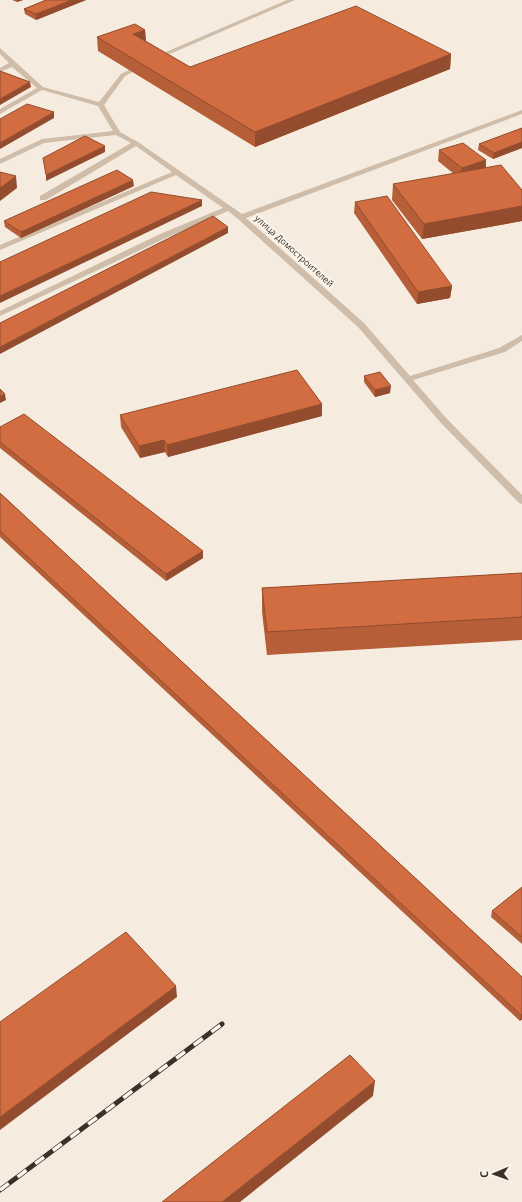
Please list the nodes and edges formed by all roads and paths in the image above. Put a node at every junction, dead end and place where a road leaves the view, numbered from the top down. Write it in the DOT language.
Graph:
graph roads {
  1 [pos="292,0"];
  2 [pos="0,50"];
  3 [pos="13,64"];
  4 [pos="0,70"];
  5 [pos="42,88"];
  6 [pos="102,105"];
  7 [pos="0,112"];
  8 [pos="522,112"];
  9 [pos="117,133"];
  10 [pos="136,143"];
  11 [pos="0,162"];
  12 [pos="177,172"];
  13 [pos="43,198"];
  14 [pos="228,208"];
  15 [pos="241,217"];
  16 [pos="0,248"];
  17 [pos="0,314"];
  18 [pos="522,336"];
  19 [pos="408,379"];
  20 [pos="522,501"];
  1 -- 6 [label="street"];
  2 -- 3 [label="street"];
  3 -- 4 [label="street"];
  3 -- 5 [label="street"];
  5 -- 6 [label="street"];
  5 -- 7 [label="street"];
  6 -- 9 [label="street"];
  8 -- 15 [label="street, улица Домостроителей"];
  9 -- 10 [label="street"];
  9 -- 11 [label="street"];
  10 -- 12 [label="street"];
  10 -- 13 [label="street"];
  12 -- 14 [label="street"];
  12 -- 16 [label="street"];
  14 -- 15 [label="street"];
  14 -- 17 [label="street"];
  15 -- 19 [label="street, улица Домостроителей"];
  18 -- 19 [label="street"];
  19 -- 20 [label="street, улица Домостроителей"];
}
